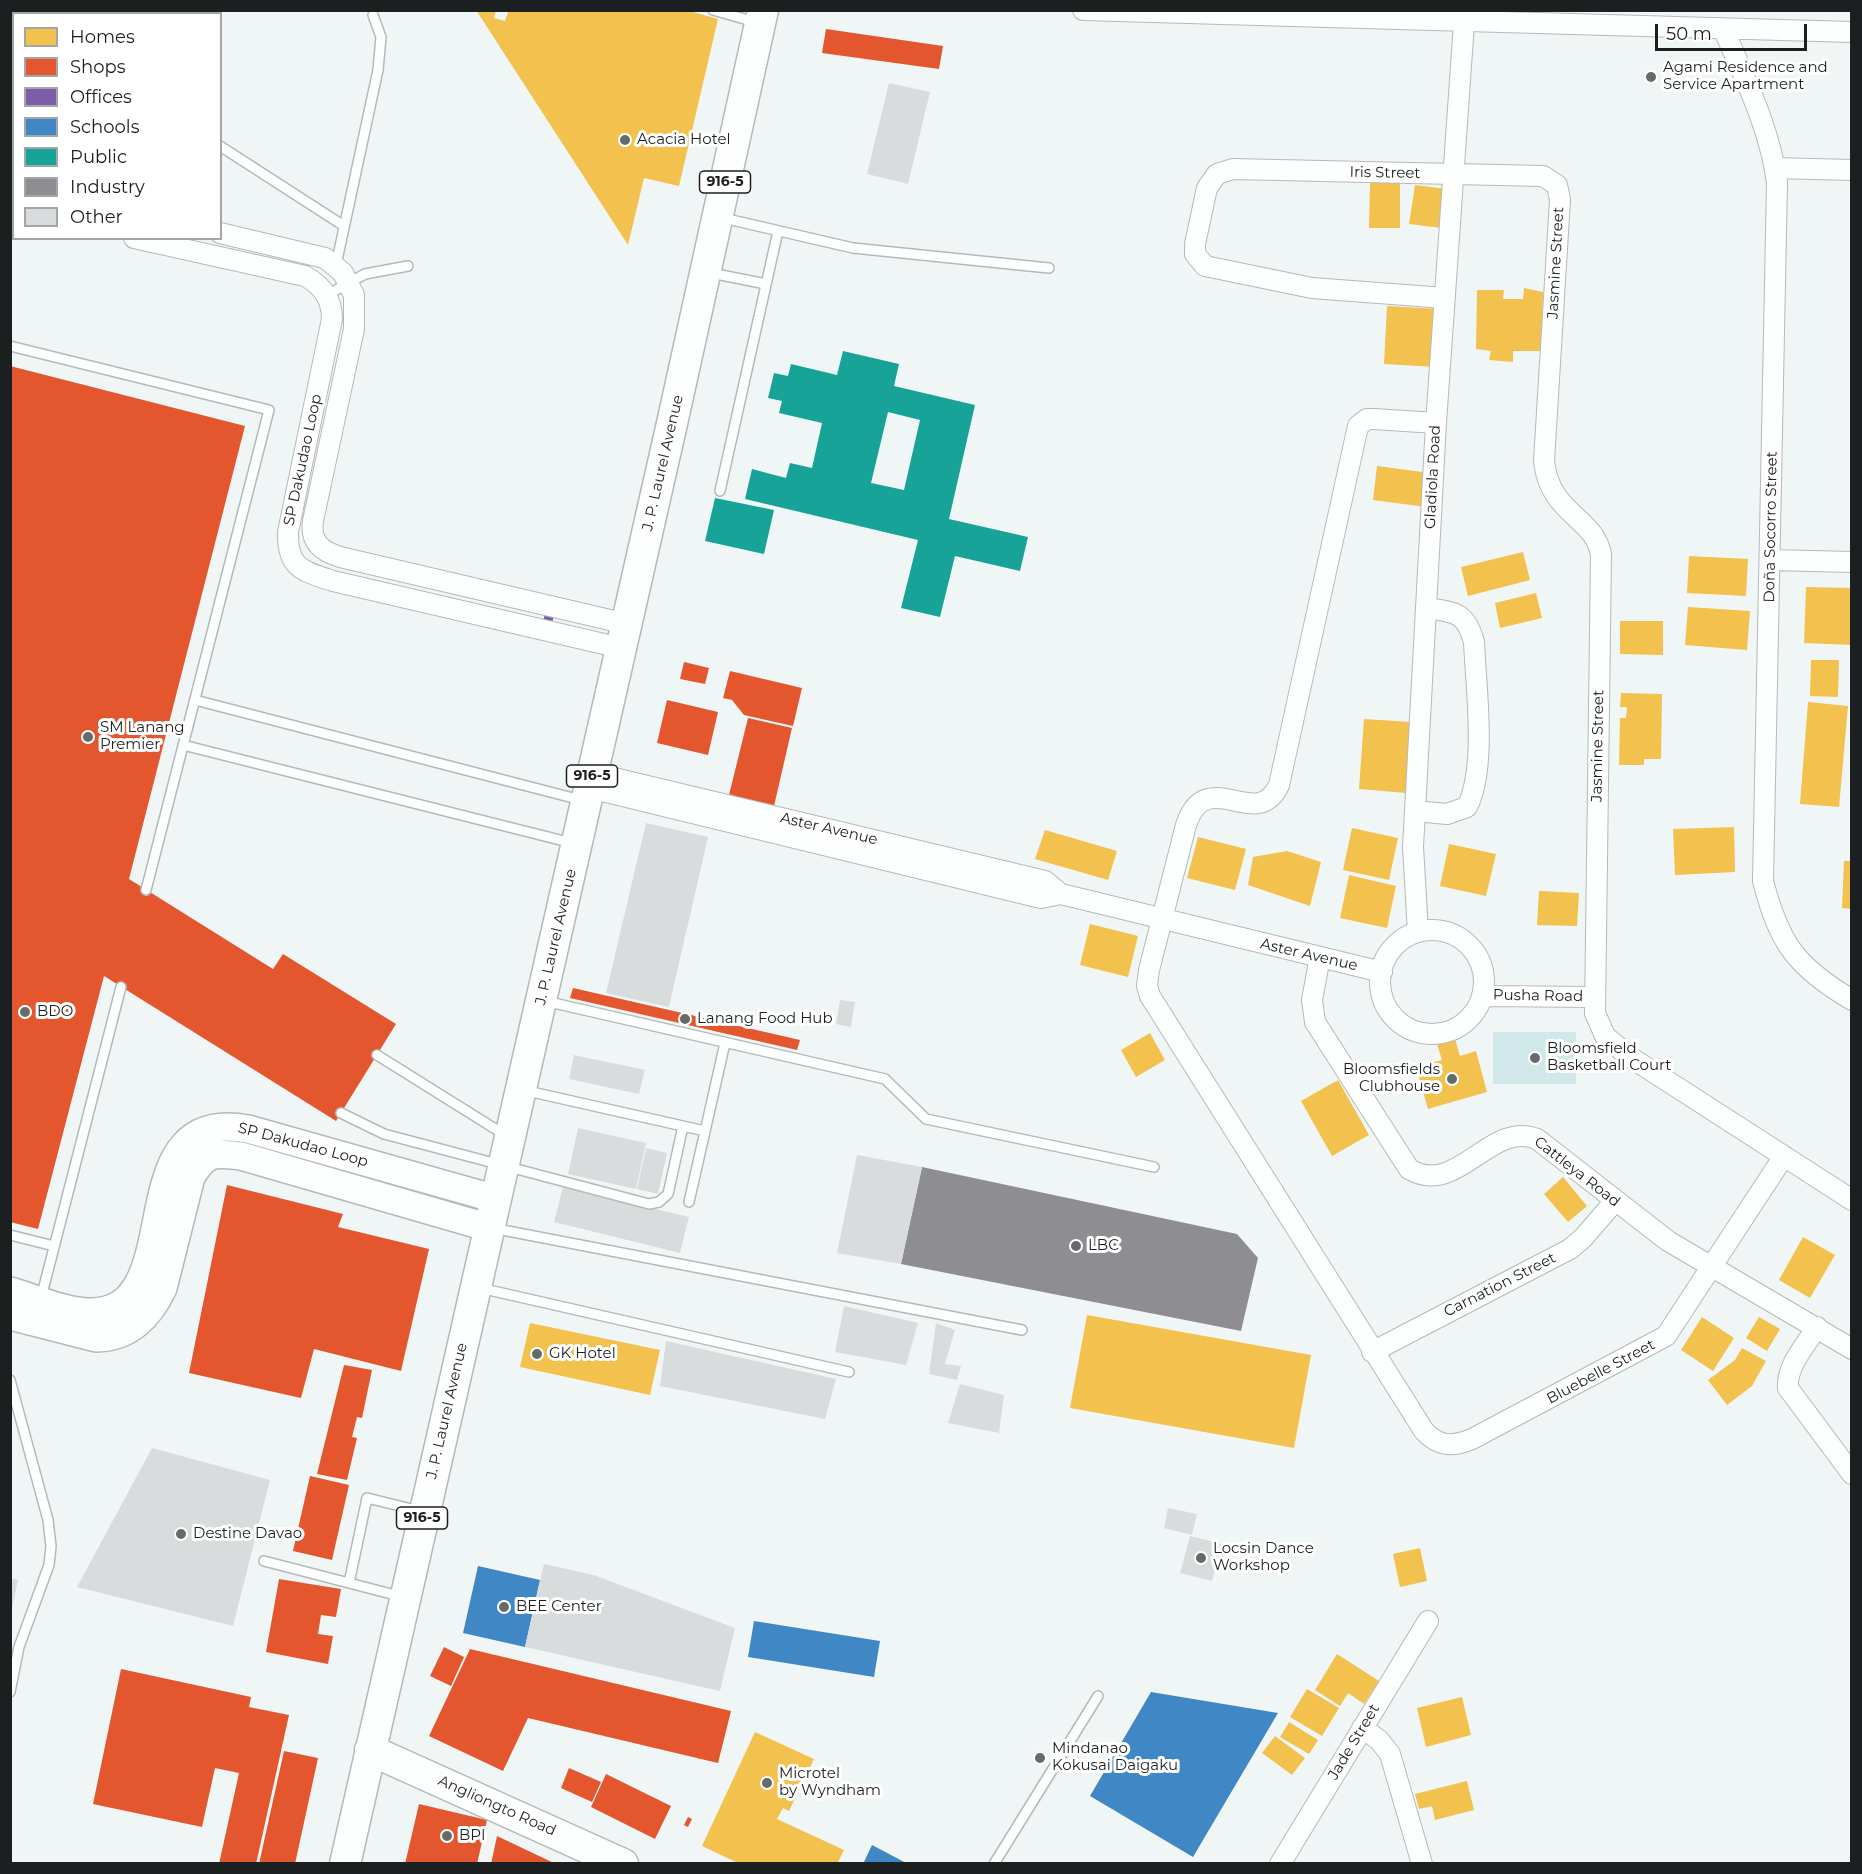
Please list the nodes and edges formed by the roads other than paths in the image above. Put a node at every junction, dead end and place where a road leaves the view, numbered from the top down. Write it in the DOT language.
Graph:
graph roads {
  1 [pos="712,10"];
  2 [pos="1083,10"];
  3 [pos="373,15"];
  4 [pos="1363,15"];
  5 [pos="761,17"];
  6 [pos="1464,23"];
  7 [pos="1723,28"];
  8 [pos="1851,32"];
  9 [pos="222,147"];
  10 [pos="1775,168"];
  11 [pos="1851,170"];
  12 [pos="1454,174"];
  13 [pos="1553,181"];
  14 [pos="717,217"];
  15 [pos="344,226"];
  16 [pos="778,231"];
  17 [pos="222,233"];
  18 [pos="162,242"];
  19 [pos="336,265"];
  20 [pos="408,266"];
  21 [pos="1049,268"];
  22 [pos="705,272"];
  23 [pos="349,281"];
  24 [pos="766,284"];
  25 [pos="327,295"];
  26 [pos="1445,298"];
  27 [pos="10,346"];
  28 [pos="1436,423"];
  29 [pos="720,491"];
  30 [pos="1770,560"];
  31 [pos="1851,562"];
  32 [pos="451,583"];
  33 [pos="445,607"];
  34 [pos="1426,608"];
  35 [pos="624,636"];
  36 [pos="195,700"];
  37 [pos="183,745"];
  38 [pos="590,787"];
  39 [pos="1415,811"];
  40 [pos="577,844"];
  41 [pos="146,890"];
  42 [pos="1162,921"];
  43 [pos="1418,932"];
  44 [pos="1320,957"];
  45 [pos="1382,972"];
  46 [pos="121,987"];
  47 [pos="1482,996"];
  48 [pos="1593,997"];
  49 [pos="542,1000"];
  50 [pos="1851,1000"];
  51 [pos="725,1042"];
  52 [pos="377,1055"];
  53 [pos="521,1090"];
  54 [pos="341,1113"];
  55 [pos="682,1126"];
  56 [pos="705,1131"];
  57 [pos="202,1144"];
  58 [pos="507,1151"];
  59 [pos="1784,1156"];
  60 [pos="1154,1167"];
  61 [pos="496,1199"];
  62 [pos="1851,1200"];
  63 [pos="1615,1201"];
  64 [pos="688,1202"];
  65 [pos="490,1228"];
  66 [pos="10,1235"];
  67 [pos="54,1246"];
  68 [pos="1712,1267"];
  69 [pos="476,1287"];
  70 [pos="23,1310"];
  71 [pos="1817,1327"];
  72 [pos="1022,1330"];
  73 [pos="1851,1349"];
  74 [pos="1372,1352"];
  75 [pos="849,1372"];
  76 [pos="10,1380"];
  77 [pos="1851,1474"];
  78 [pos="424,1511"];
  79 [pos="264,1561"];
  80 [pos="350,1583"];
  81 [pos="405,1598"];
  82 [pos="1428,1621"];
  83 [pos="10,1692"];
  84 [pos="1098,1696"];
  85 [pos="1362,1728"];
  86 [pos="370,1750"];
  87 [pos="345,1863"];
  88 [pos="623,1863"];
  89 [pos="994,1863"];
  90 [pos="1280,1863"];
  91 [pos="1422,1863"];
  1 -- 5 [label="lane"];
  2 -- 4 [label="street"];
  3 -- 15 [label="lane"];
  4 -- 6 [label="street"];
  5 -- 14 [label="main road, J. P. Laurel Avenue / 916-5"];
  6 -- 7 [label="street"];
  6 -- 12 [label="street, Gladiola Road"];
  7 -- 8 [label="street"];
  7 -- 10 [label="street, Doña Socorro Street"];
  9 -- 15 [label="lane"];
  10 -- 11 [label="street"];
  10 -- 30 [label="street, Doña Socorro Street"];
  12 -- 13 [label="street, Iris Street"];
  12 -- 26 [label="street, Gladiola Road"];
  12 -- 26 [label="street, Iris Street"];
  13 -- 48 [label="street, Jasmine Street"];
  14 -- 16 [label="lane"];
  14 -- 22 [label="main road, J. P. Laurel Avenue / 916-5"];
  15 -- 19 [label="lane"];
  16 -- 21 [label="lane"];
  16 -- 24 [label="lane"];
  17 -- 19 [label="street, SP Dakudao Loop"];
  18 -- 25 [label="street"];
  19 -- 23 [label="street, SP Dakudao Loop"];
  20 -- 23 [label="lane"];
  22 -- 24 [label="lane"];
  22 -- 35 [label="main road, J. P. Laurel Avenue / 916-5"];
  23 -- 25 [label="lane"];
  23 -- 32 [label="street, SP Dakudao Loop"];
  24 -- 29 [label="lane"];
  25 -- 33 [label="street, SP Dakudao Loop"];
  26 -- 28 [label="street, Gladiola Road"];
  27 -- 36 [label="lane"];
  28 -- 34 [label="street, Gladiola Road"];
  28 -- 42 [label="street"];
  30 -- 31 [label="street"];
  30 -- 50 [label="street, Doña Socorro Street"];
  32 -- 33 [label="street"];
  32 -- 35 [label="street, SP Dakudao Loop"];
  33 -- 35 [label="street, SP Dakudao Loop"];
  34 -- 39 [label="street, Gladiola Road"];
  34 -- 39 [label="street"];
  35 -- 38 [label="main road, J. P. Laurel Avenue / 916-5"];
  36 -- 37 [label="lane"];
  36 -- 38 [label="lane"];
  37 -- 40 [label="lane"];
  37 -- 41 [label="lane"];
  38 -- 40 [label="main road, J. P. Laurel Avenue / 916-5"];
  38 -- 42 [label="street, Aster Avenue"];
  39 -- 43 [label="street, Gladiola Road"];
  40 -- 49 [label="main road, J. P. Laurel Avenue / 916-5"];
  42 -- 44 [label="street, Aster Avenue"];
  42 -- 74 [label="street"];
  43 -- 45 [label="street"];
  43 -- 47 [label="street"];
  44 -- 45 [label="street, Aster Avenue"];
  44 -- 63 [label="street, Cattleya Road"];
  45 -- 47 [label="street"];
  46 -- 67 [label="lane"];
  47 -- 48 [label="street, Pusha Road"];
  48 -- 59 [label="street, Jasmine Street"];
  49 -- 51 [label="lane"];
  49 -- 53 [label="main road, J. P. Laurel Avenue / 916-5"];
  51 -- 56 [label="lane"];
  51 -- 60 [label="lane"];
  52 -- 58 [label="lane"];
  53 -- 55 [label="lane"];
  53 -- 58 [label="main road, J. P. Laurel Avenue / 916-5"];
  54 -- 58 [label="lane"];
  55 -- 56 [label="lane"];
  55 -- 58 [label="lane"];
  56 -- 64 [label="lane"];
  57 -- 61 [label="street, SP Dakudao Loop"];
  57 -- 65 [label="street, SP Dakudao Loop"];
  57 -- 70 [label="street"];
  58 -- 61 [label="main road, J. P. Laurel Avenue / 916-5"];
  59 -- 62 [label="street, Jasmine Street"];
  59 -- 68 [label="street, Bluebelle Street"];
  61 -- 65 [label="main road, J. P. Laurel Avenue / 916-5"];
  63 -- 68 [label="street, Cattleya Road"];
  63 -- 74 [label="street, Carnation Street"];
  65 -- 69 [label="main road, J. P. Laurel Avenue / 916-5"];
  65 -- 72 [label="lane"];
  66 -- 67 [label="lane"];
  67 -- 70 [label="lane"];
  68 -- 71 [label="street, Cattleya Road"];
  68 -- 74 [label="street, Bluebelle Street"];
  69 -- 75 [label="lane"];
  69 -- 78 [label="main road, J. P. Laurel Avenue / 916-5"];
  71 -- 73 [label="street, Cattleya Road"];
  71 -- 77 [label="street"];
  76 -- 83 [label="lane"];
  78 -- 80 [label="lane"];
  78 -- 81 [label="main road, J. P. Laurel Avenue / 916-5"];
  79 -- 80 [label="lane"];
  80 -- 81 [label="lane"];
  81 -- 86 [label="main road, J. P. Laurel Avenue / 916-5"];
  82 -- 85 [label="street, Jade Street"];
  84 -- 89 [label="lane"];
  85 -- 90 [label="street, Jade Street"];
  85 -- 91 [label="street"];
  86 -- 87 [label="main road, J. P. Laurel Avenue / 916-5"];
  86 -- 88 [label="main road, Angliongto Road"];
}
